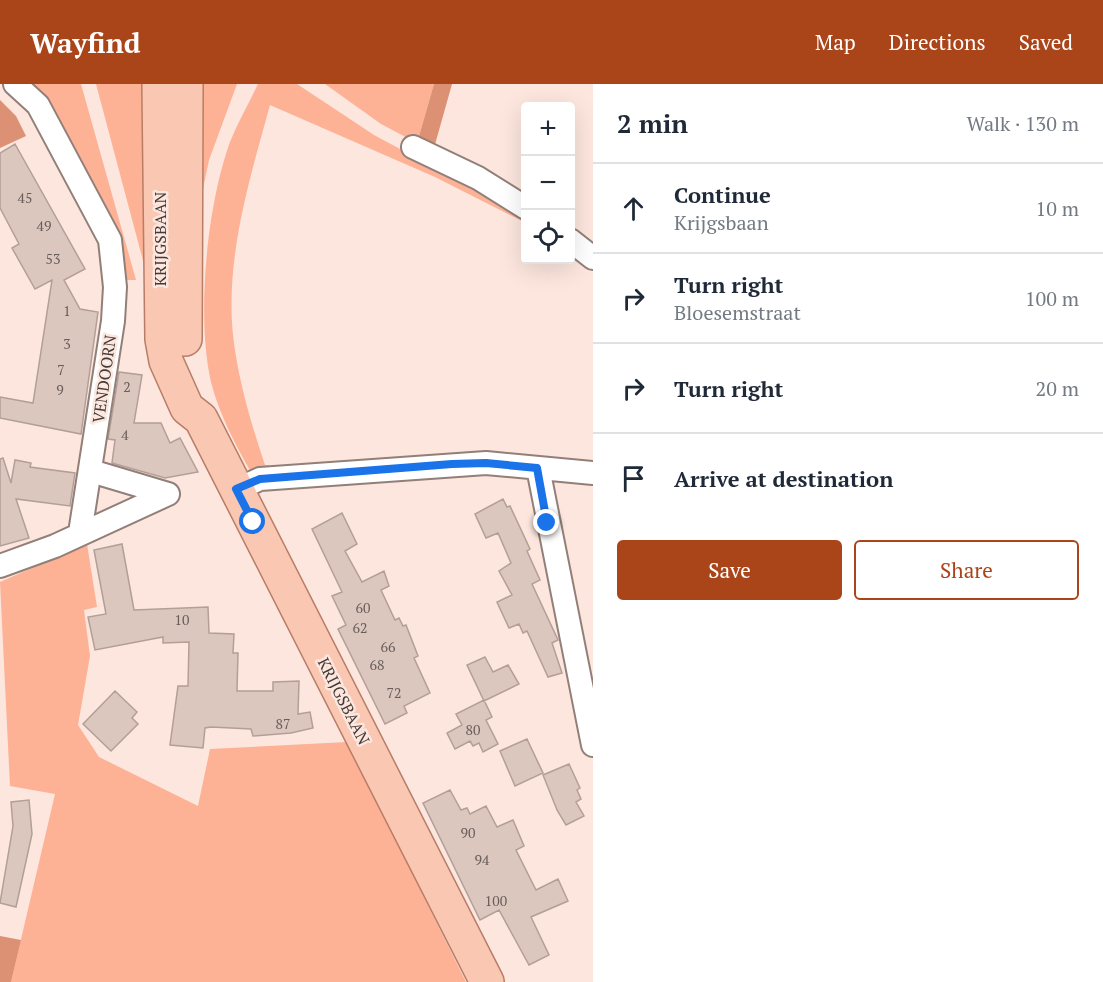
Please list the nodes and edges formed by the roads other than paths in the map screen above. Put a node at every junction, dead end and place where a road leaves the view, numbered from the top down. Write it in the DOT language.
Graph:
graph roads {
  1 [pos="15,84"];
  2 [pos="159,84"];
  3 [pos="186,84"];
  4 [pos="413,147"];
  5 [pos="521,205"];
  6 [pos="575,244"];
  7 [pos="593,258"];
  8 [pos="201,419"];
  9 [pos="537,468"];
  10 [pos="91,471"];
  11 [pos="593,473"];
  12 [pos="236,489"];
  13 [pos="80,533"];
  14 [pos="0,566"];
  15 [pos="593,745"];
  16 [pos="487,982"];
  1 -- 10 [label="street, VENDOORN"];
  2 -- 8 [label="main road, KRIJGSBAAN"];
  3 -- 8 [label="main road, KRIJGSBAAN"];
  4 -- 5 [label="street"];
  6 -- 7 [label="street"];
  8 -- 12 [label="main road, KRIJGSBAAN"];
  9 -- 11 [label="street"];
  9 -- 12 [label="street"];
  9 -- 15 [label="street"];
  10 -- 13 [label="street, VENDOORN"];
  10 -- 13 [label="street"];
  12 -- 16 [label="main road, KRIJGSBAAN"];
  13 -- 14 [label="street"];
}
